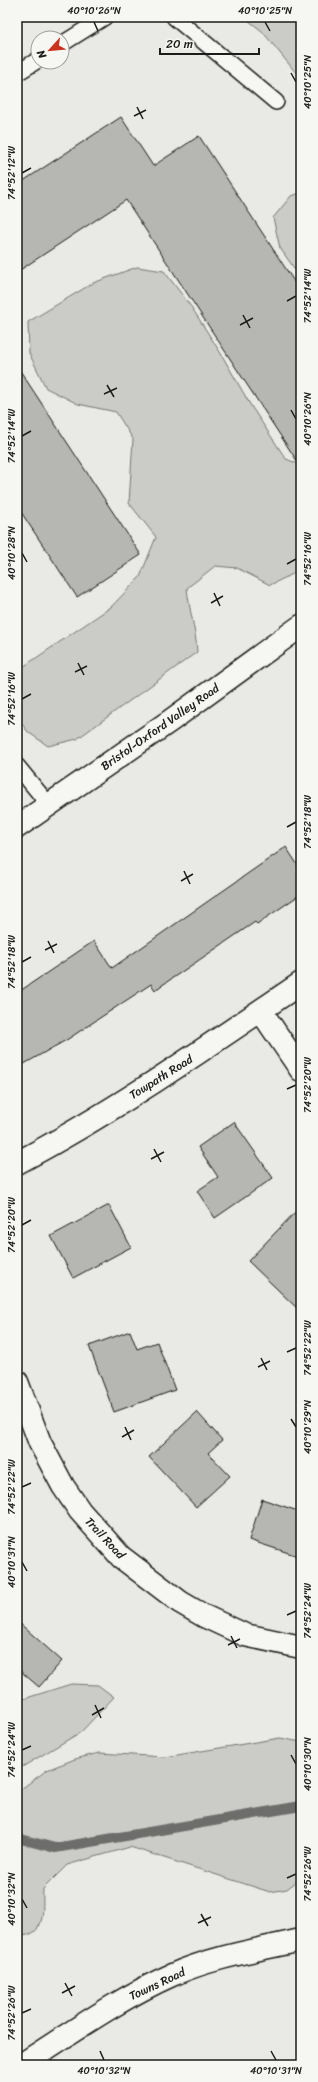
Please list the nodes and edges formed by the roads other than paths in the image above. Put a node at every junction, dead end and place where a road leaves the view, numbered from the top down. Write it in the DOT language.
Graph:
graph roads {
  1 [pos="105,17"];
  2 [pos="174,17"];
  3 [pos="70,39"];
  4 [pos="30,65"];
  5 [pos="17,73"];
  6 [pos="276,102"];
  7 [pos="301,626"];
  8 [pos="17,766"];
  9 [pos="50,805"];
  10 [pos="17,827"];
  11 [pos="301,983"];
  12 [pos="261,1010"];
  13 [pos="301,1070"];
  14 [pos="17,1163"];
  15 [pos="17,1382"];
  16 [pos="301,1647"];
  17 [pos="301,1940"];
  18 [pos="25,2058"];
  1 -- 3 [label="lane"];
  2 -- 6 [label="lane"];
  4 -- 5 [label="lane"];
  7 -- 9 [label="street, Bristol-Oxford Valley Road"];
  8 -- 9 [label="lane"];
  9 -- 10 [label="street, Bristol-Oxford Valley Road"];
  11 -- 12 [label="street, Towpath Road"];
  12 -- 13 [label="street"];
  12 -- 14 [label="street, Towpath Road"];
  15 -- 16 [label="street, Trail Road"];
  17 -- 18 [label="street, Towns Road"];
}
